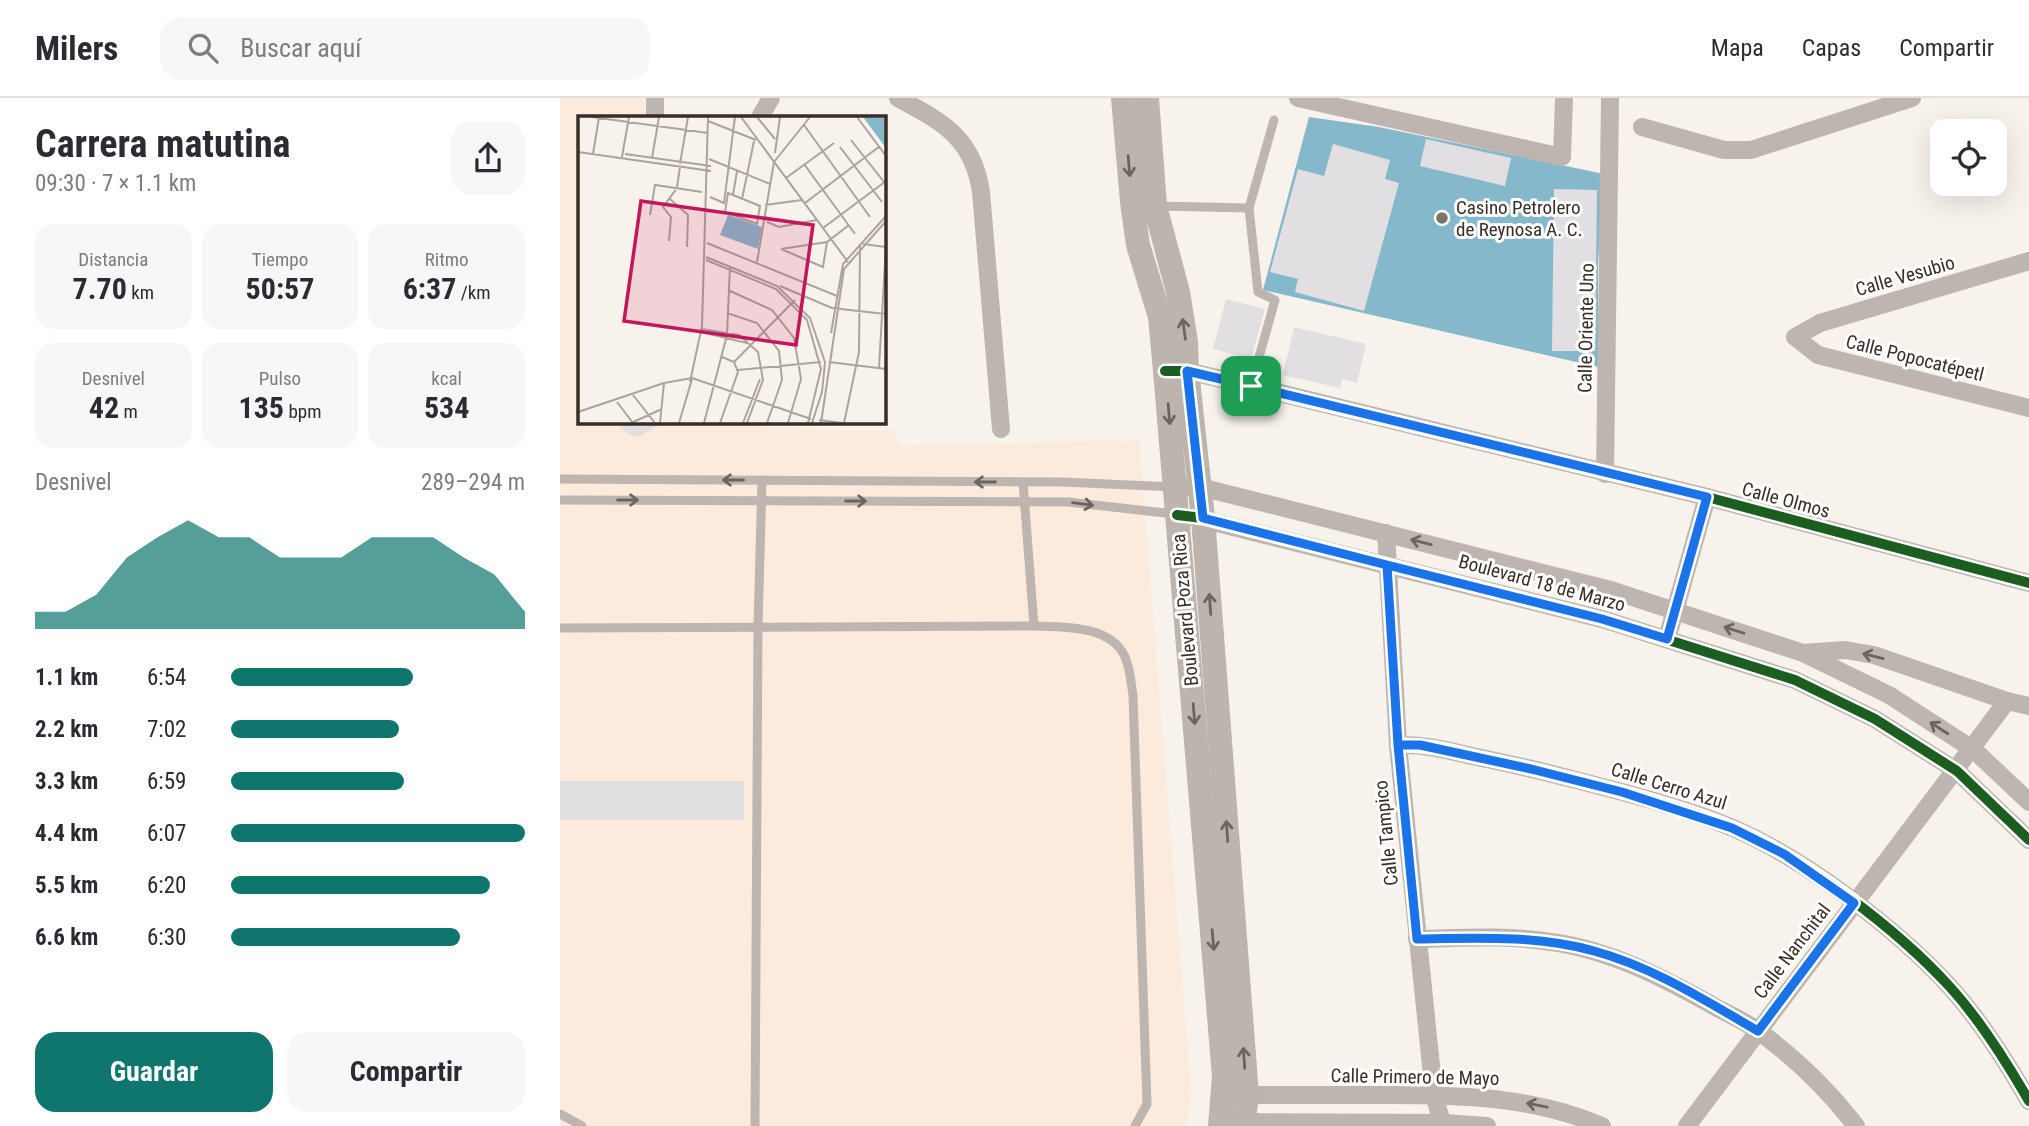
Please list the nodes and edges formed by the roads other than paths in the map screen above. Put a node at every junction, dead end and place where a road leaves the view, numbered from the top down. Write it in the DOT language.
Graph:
graph roads {
  1 [pos="654,98"];
  2 [pos="771,98"];
  3 [pos="898,98"];
  4 [pos="1123,98"];
  5 [pos="1147,98"];
  6 [pos="1298,98"];
  7 [pos="1564,98"];
  8 [pos="1609,98"];
  9 [pos="1912,98"];
  10 [pos="655,116"];
  11 [pos="761,116"];
  12 [pos="1274,120"];
  13 [pos="1642,127"];
  14 [pos="1156,206"];
  15 [pos="1249,208"];
  16 [pos="2029,261"];
  17 [pos="1795,337"];
  18 [pos="1176,371"];
  19 [pos="1251,386"];
  20 [pos="2029,408"];
  21 [pos="1001,429"];
  22 [pos="1605,474"];
  23 [pos="560,479"];
  24 [pos="762,480"];
  25 [pos="1023,482"];
  26 [pos="1188,487"];
  27 [pos="1707,497"];
  28 [pos="560,500"];
  29 [pos="761,501"];
  30 [pos="1025,502"];
  31 [pos="1177,515"];
  32 [pos="1203,518"];
  33 [pos="1386,533"];
  34 [pos="1387,565"];
  35 [pos="2029,583"];
  36 [pos="1676,611"];
  37 [pos="1034,626"];
  38 [pos="758,627"];
  39 [pos="560,628"];
  40 [pos="1667,639"];
  41 [pos="1803,653"];
  42 [pos="2007,701"];
  43 [pos="2029,706"];
  44 [pos="1398,745"];
  45 [pos="1971,749"];
  46 [pos="1955,770"];
  47 [pos="2029,802"];
  48 [pos="2029,839"];
  49 [pos="1854,903"];
  50 [pos="1417,939"];
  51 [pos="1758,1031"];
  52 [pos="1235,1095"];
  53 [pos="1434,1095"];
  54 [pos="2029,1101"];
  55 [pos="560,1114"];
  56 [pos="1232,1124"];
  57 [pos="1443,1124"];
  58 [pos="582,1126"];
  59 [pos="755,1126"];
  60 [pos="1135,1126"];
  61 [pos="1487,1126"];
  62 [pos="1602,1126"];
  63 [pos="1687,1126"];
  64 [pos="1856,1126"];
  1 -- 10 [label="street"];
  2 -- 11 [label="street"];
  3 -- 21 [label="street"];
  4 -- 18 [label="main road, Boulevard Poza Rica, one-way"];
  5 -- 14 [label="main road, Boulevard Poza Rica"];
  6 -- 7 [label="street"];
  8 -- 22 [label="street, Calle Oriente Uno"];
  9 -- 13 [label="street"];
  12 -- 15 [label="lane"];
  14 -- 15 [label="lane"];
  18 -- 14 [label="main road, Boulevard Poza Rica, one-way"];
  15 -- 19 [label="lane"];
  16 -- 17 [label="street, Calle Vesubio"];
  17 -- 20 [label="street, Calle Popocatépetl"];
  18 -- 19 [label="street, Calle Olmos"];
  18 -- 26 [label="main road, Boulevard Poza Rica"];
  19 -- 22 [label="street, Calle Olmos"];
  22 -- 27 [label="street, Calle Olmos"];
  24 -- 23 [label="lane, one-way"];
  25 -- 24 [label="lane, one-way"];
  24 -- 29 [label="lane"];
  25 -- 26 [label="lane"];
  25 -- 30 [label="lane"];
  26 -- 31 [label="main road, Boulevard Poza Rica"];
  26 -- 32 [label="main road, Boulevard Poza Rica"];
  26 -- 33 [label="street, Boulevard 18 de Marzo"];
  27 -- 35 [label="street, Calle Olmos"];
  27 -- 36 [label="street"];
  28 -- 29 [label="lane, one-way"];
  29 -- 30 [label="lane, one-way"];
  29 -- 38 [label="lane"];
  30 -- 31 [label="lane, one-way"];
  30 -- 37 [label="lane"];
  31 -- 32 [label="street, Boulevard 18 de Marzo"];
  31 -- 52 [label="main road, Boulevard Poza Rica, one-way"];
  32 -- 34 [label="street, Boulevard 18 de Marzo"];
  52 -- 32 [label="main road, Boulevard Poza Rica, one-way"];
  33 -- 34 [label="street, Calle Tampico"];
  36 -- 33 [label="street, Boulevard 18 de Marzo, one-way"];
  34 -- 40 [label="street, Boulevard 18 de Marzo"];
  34 -- 44 [label="street, Calle Tampico"];
  36 -- 40 [label="street"];
  41 -- 36 [label="street, Boulevard 18 de Marzo, one-way"];
  37 -- 38 [label="lane"];
  37 -- 60 [label="lane"];
  38 -- 39 [label="lane"];
  38 -- 59 [label="lane"];
  40 -- 46 [label="street, Boulevard 18 de Marzo"];
  42 -- 41 [label="street, one-way"];
  45 -- 41 [label="street, Boulevard 18 de Marzo, one-way"];
  42 -- 43 [label="street"];
  42 -- 45 [label="street, Calle Nanchital"];
  44 -- 49 [label="street, Calle Cerro Azul"];
  44 -- 50 [label="street, Calle Tampico"];
  45 -- 46 [label="street, Calle Nanchital"];
  45 -- 47 [label="street, Boulevard 18 de Marzo"];
  46 -- 48 [label="street, Boulevard 18 de Marzo"];
  46 -- 49 [label="street, Calle Nanchital"];
  49 -- 51 [label="street, Calle Nanchital"];
  49 -- 54 [label="street, Calle Cerro Azul"];
  50 -- 51 [label="street"];
  50 -- 53 [label="street, Calle Tampico"];
  51 -- 63 [label="street, Calle Nanchital"];
  51 -- 64 [label="street"];
  52 -- 53 [label="street, Calle Primero de Mayo"];
  52 -- 56 [label="main road, Boulevard Poza Rica"];
  53 -- 57 [label="street, Calle Tampico"];
  62 -- 53 [label="street, Calle Primero de Mayo, one-way"];
  55 -- 58 [label="lane"];
  56 -- 57 [label="street"];
  57 -- 61 [label="street"];
}
